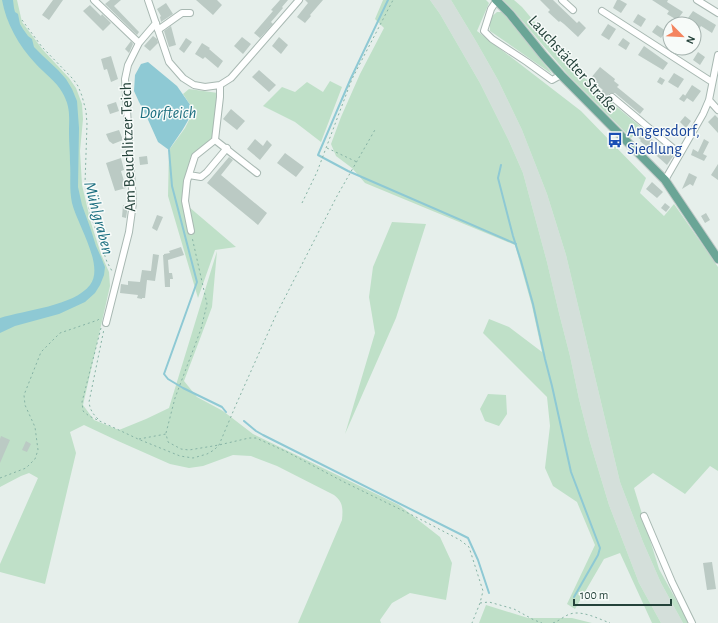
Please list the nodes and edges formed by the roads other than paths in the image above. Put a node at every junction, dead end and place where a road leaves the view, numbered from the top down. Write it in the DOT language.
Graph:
graph roads {
  1 [pos="94,0"];
  2 [pos="148,0"];
  3 [pos="299,0"];
  4 [pos="496,0"];
  5 [pos="562,0"];
  6 [pos="697,0"];
  7 [pos="573,10"];
  8 [pos="602,11"];
  9 [pos="190,13"];
  10 [pos="718,13"];
  11 [pos="157,26"];
  12 [pos="139,43"];
  13 [pos="718,55"];
  14 [pos="561,76"];
  15 [pos="712,82"];
  16 [pos="220,85"];
  17 [pos="612,97"];
  18 [pos="709,100"];
  19 [pos="718,110"];
  20 [pos="215,140"];
  21 [pos="227,148"];
  22 [pos="680,154"];
  23 [pos="258,173"];
  24 [pos="189,175"];
  25 [pos="665,180"];
  26 [pos="191,231"];
  27 [pos="718,259"];
  28 [pos="106,323"];
  29 [pos="644,516"];
  30 [pos="692,623"];
  1 -- 12 [label="street"];
  2 -- 11 [label="street"];
  3 -- 16 [label="street"];
  4 -- 14 [label="main road, Lauchstädter Straße"];
  4 -- 14 [label="street"];
  5 -- 7 [label="street"];
  6 -- 10 [label="street"];
  8 -- 15 [label="street"];
  9 -- 11 [label="street, Am Beuchlitzer Teich"];
  11 -- 12 [label="street, Am Beuchlitzer Teich"];
  11 -- 16 [label="street"];
  12 -- 28 [label="street, Am Beuchlitzer Teich"];
  13 -- 15 [label="street"];
  14 -- 25 [label="main road, Lauchstädter Straße"];
  15 -- 18 [label="street"];
  16 -- 20 [label="street"];
  17 -- 22 [label="street"];
  18 -- 19 [label="street"];
  18 -- 22 [label="street"];
  20 -- 21 [label="street"];
  20 -- 24 [label="street"];
  21 -- 23 [label="street"];
  21 -- 24 [label="street"];
  22 -- 25 [label="street"];
  24 -- 26 [label="street"];
  25 -- 27 [label="main road, Lauchstädter Straße"];
  29 -- 30 [label="street"];
}
